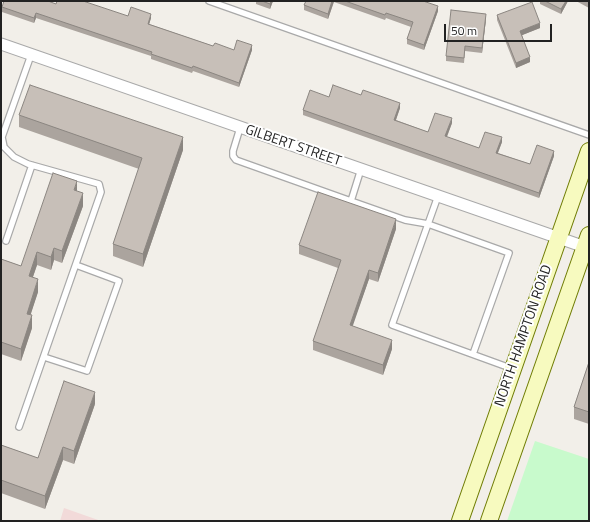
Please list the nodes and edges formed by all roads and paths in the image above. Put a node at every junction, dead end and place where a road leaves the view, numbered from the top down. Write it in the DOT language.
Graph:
graph roads {
  1 [pos="210,1"];
  2 [pos="1,44"];
  3 [pos="31,55"];
  4 [pos="240,128"];
  5 [pos="589,135"];
  6 [pos="589,151"];
  7 [pos="32,165"];
  8 [pos="361,169"];
  9 [pos="438,196"];
  10 [pos="351,201"];
  11 [pos="428,224"];
  12 [pos="559,238"];
  13 [pos="6,241"];
  14 [pos="587,241"];
  15 [pos="76,265"];
  16 [pos="473,354"];
  17 [pos="44,357"];
  18 [pos="513,369"];
  19 [pos="19,427"];
  20 [pos="460,521"];
  21 [pos="489,521"];
  1 -- 5 [label="lane"];
  2 -- 3 [label="street, GILBERT STREET"];
  3 -- 4 [label="street, GILBERT STREET"];
  3 -- 7 [label="lane"];
  4 -- 8 [label="street, GILBERT STREET"];
  4 -- 10 [label="lane"];
  6 -- 12 [label="main road, NORTH HAMPTON ROAD"];
  7 -- 13 [label="lane"];
  7 -- 15 [label="lane"];
  8 -- 9 [label="street, GILBERT STREET"];
  8 -- 10 [label="lane"];
  9 -- 11 [label="lane"];
  9 -- 12 [label="street, GILBERT STREET"];
  10 -- 11 [label="lane"];
  11 -- 16 [label="lane"];
  11 -- 16 [label="lane"];
  12 -- 14 [label="street, GILBERT STREET"];
  12 -- 18 [label="main road, NORTH HAMPTON ROAD"];
  14 -- 21 [label="main road, NORTH HAMPTON ROAD"];
  15 -- 17 [label="lane"];
  15 -- 17 [label="lane"];
  16 -- 18 [label="lane"];
  17 -- 19 [label="lane"];
  18 -- 20 [label="main road, NORTH HAMPTON ROAD"];
}
